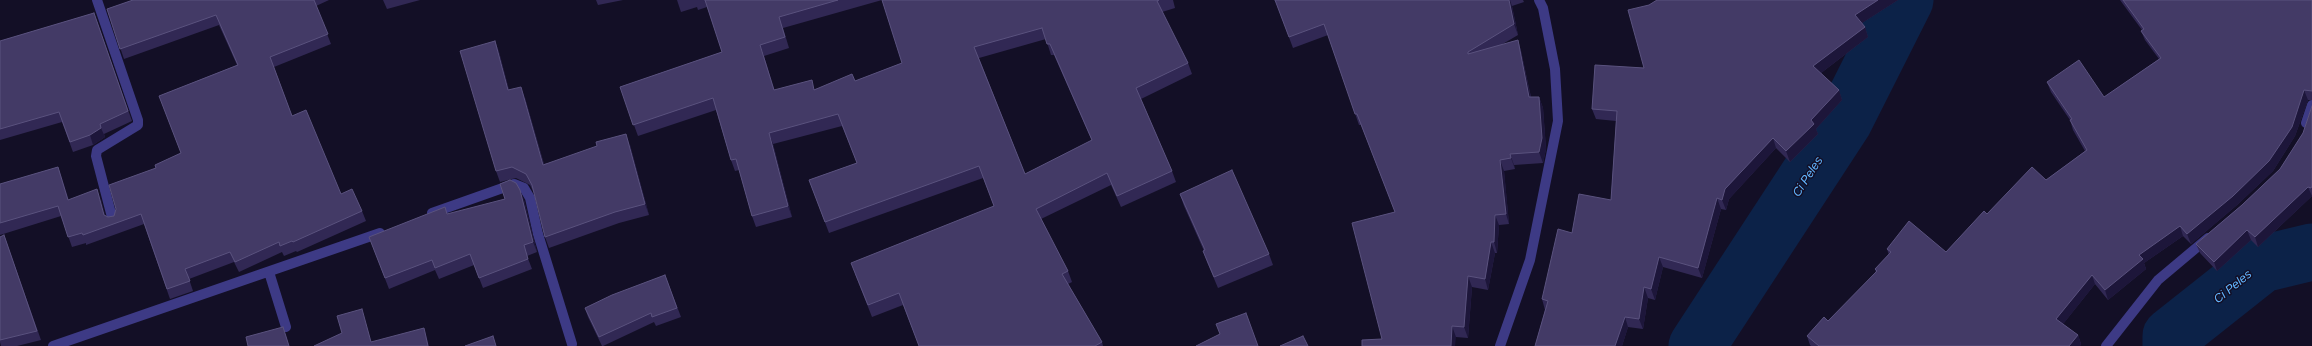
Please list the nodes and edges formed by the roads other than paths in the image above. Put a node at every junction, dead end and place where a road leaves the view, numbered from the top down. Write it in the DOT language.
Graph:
graph roads {
  1 [pos="97,0"];
  2 [pos="1539,0"];
  3 [pos="2312,106"];
  4 [pos="2303,132"];
  5 [pos="423,216"];
  6 [pos="113,221"];
  7 [pos="388,230"];
  8 [pos="2217,230"];
  9 [pos="268,272"];
  10 [pos="286,327"];
  11 [pos="572,344"];
  12 [pos="53,346"];
  13 [pos="1500,346"];
  14 [pos="2106,346"];
  1 -- 6 [label="street"];
  2 -- 13 [label="street"];
  3 -- 4 [label="street"];
  5 -- 11 [label="street"];
  7 -- 9 [label="street"];
  8 -- 14 [label="street"];
  9 -- 10 [label="street"];
  9 -- 12 [label="street"];
}
